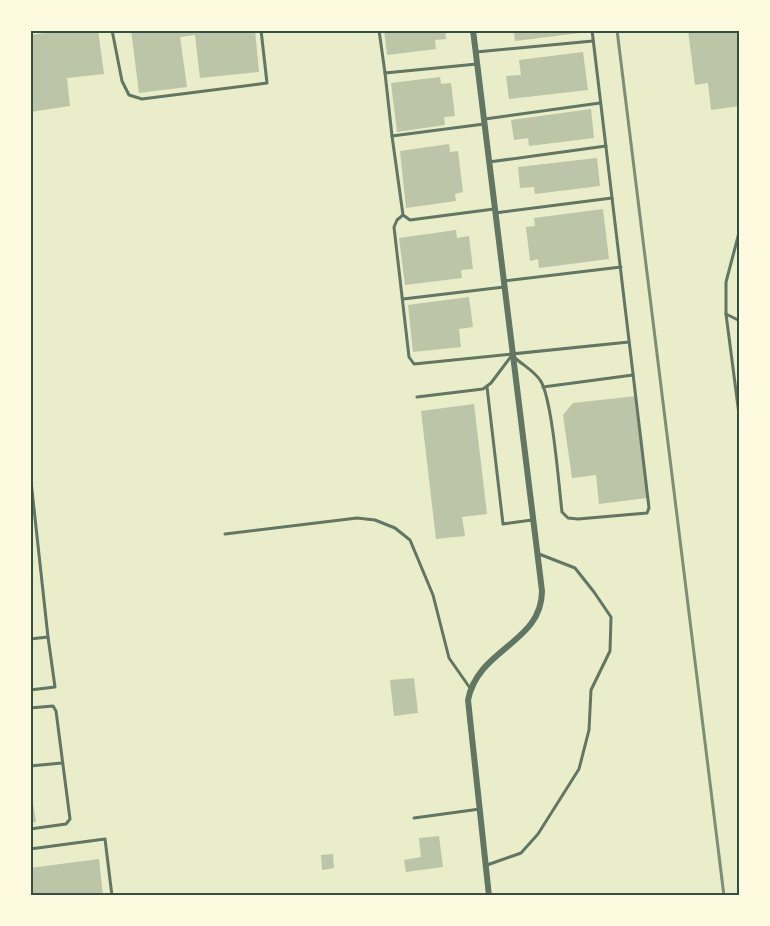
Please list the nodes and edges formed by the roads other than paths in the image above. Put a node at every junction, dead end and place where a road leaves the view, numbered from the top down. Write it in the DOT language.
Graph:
graph roads {
  1 [pos="112,30"];
  2 [pos="261,30"];
  3 [pos="379,30"];
  4 [pos="473,30"];
  5 [pos="592,30"];
  6 [pos="593,40"];
  7 [pos="476,52"];
  8 [pos="477,64"];
  9 [pos="385,73"];
  10 [pos="600,103"];
  11 [pos="484,122"];
  12 [pos="392,136"];
  13 [pos="606,146"];
  14 [pos="489,162"];
  15 [pos="612,198"];
  16 [pos="494,211"];
  17 [pos="403,215"];
  18 [pos="740,229"];
  19 [pos="621,267"];
  20 [pos="503,284"];
  21 [pos="402,299"];
  22 [pos="726,314"];
  23 [pos="740,321"];
  24 [pos="629,342"];
  25 [pos="512,355"];
  26 [pos="633,375"];
  27 [pos="487,387"];
  28 [pos="543,387"];
  29 [pos="417,397"];
  30 [pos="740,422"];
  31 [pos="30,472"];
  32 [pos="31,492"];
  33 [pos="32,504"];
  34 [pos="532,520"];
  35 [pos="225,534"];
  36 [pos="536,554"];
  37 [pos="48,637"];
  38 [pos="30,639"];
  39 [pos="470,688"];
  40 [pos="30,690"];
  41 [pos="30,708"];
  42 [pos="63,763"];
  43 [pos="30,766"];
  44 [pos="480,809"];
  45 [pos="414,818"];
  46 [pos="30,829"];
  47 [pos="30,849"];
  48 [pos="486,866"];
  49 [pos="112,896"];
  50 [pos="489,896"];
  1 -- 2 [label="lane"];
  3 -- 9 [label="lane"];
  4 -- 7 [label="street"];
  5 -- 6 [label="lane"];
  6 -- 7 [label="lane"];
  6 -- 10 [label="lane"];
  7 -- 8 [label="street"];
  8 -- 9 [label="lane"];
  8 -- 11 [label="street"];
  9 -- 12 [label="lane"];
  10 -- 11 [label="lane"];
  10 -- 13 [label="lane"];
  11 -- 12 [label="lane"];
  11 -- 14 [label="street"];
  12 -- 17 [label="lane"];
  13 -- 14 [label="lane"];
  13 -- 15 [label="lane"];
  14 -- 16 [label="street"];
  15 -- 16 [label="lane"];
  15 -- 19 [label="lane"];
  16 -- 17 [label="lane"];
  16 -- 20 [label="street"];
  17 -- 21 [label="lane"];
  18 -- 22 [label="lane"];
  19 -- 20 [label="lane"];
  19 -- 24 [label="lane"];
  20 -- 21 [label="lane"];
  20 -- 25 [label="street"];
  21 -- 25 [label="lane"];
  22 -- 23 [label="lane"];
  22 -- 30 [label="lane"];
  24 -- 25 [label="lane"];
  24 -- 26 [label="lane"];
  25 -- 27 [label="lane"];
  25 -- 28 [label="lane"];
  25 -- 34 [label="street"];
  26 -- 28 [label="lane"];
  26 -- 28 [label="lane"];
  27 -- 29 [label="lane"];
  27 -- 34 [label="lane"];
  31 -- 32 [label="lane"];
  32 -- 33 [label="lane"];
  33 -- 37 [label="lane"];
  34 -- 36 [label="street"];
  35 -- 39 [label="lane"];
  36 -- 39 [label="street"];
  36 -- 48 [label="lane"];
  37 -- 38 [label="lane"];
  37 -- 40 [label="lane"];
  39 -- 44 [label="street"];
  41 -- 42 [label="lane"];
  42 -- 43 [label="lane"];
  42 -- 46 [label="lane"];
  44 -- 45 [label="lane"];
  44 -- 48 [label="street"];
  47 -- 49 [label="lane"];
  48 -- 50 [label="street"];
}
